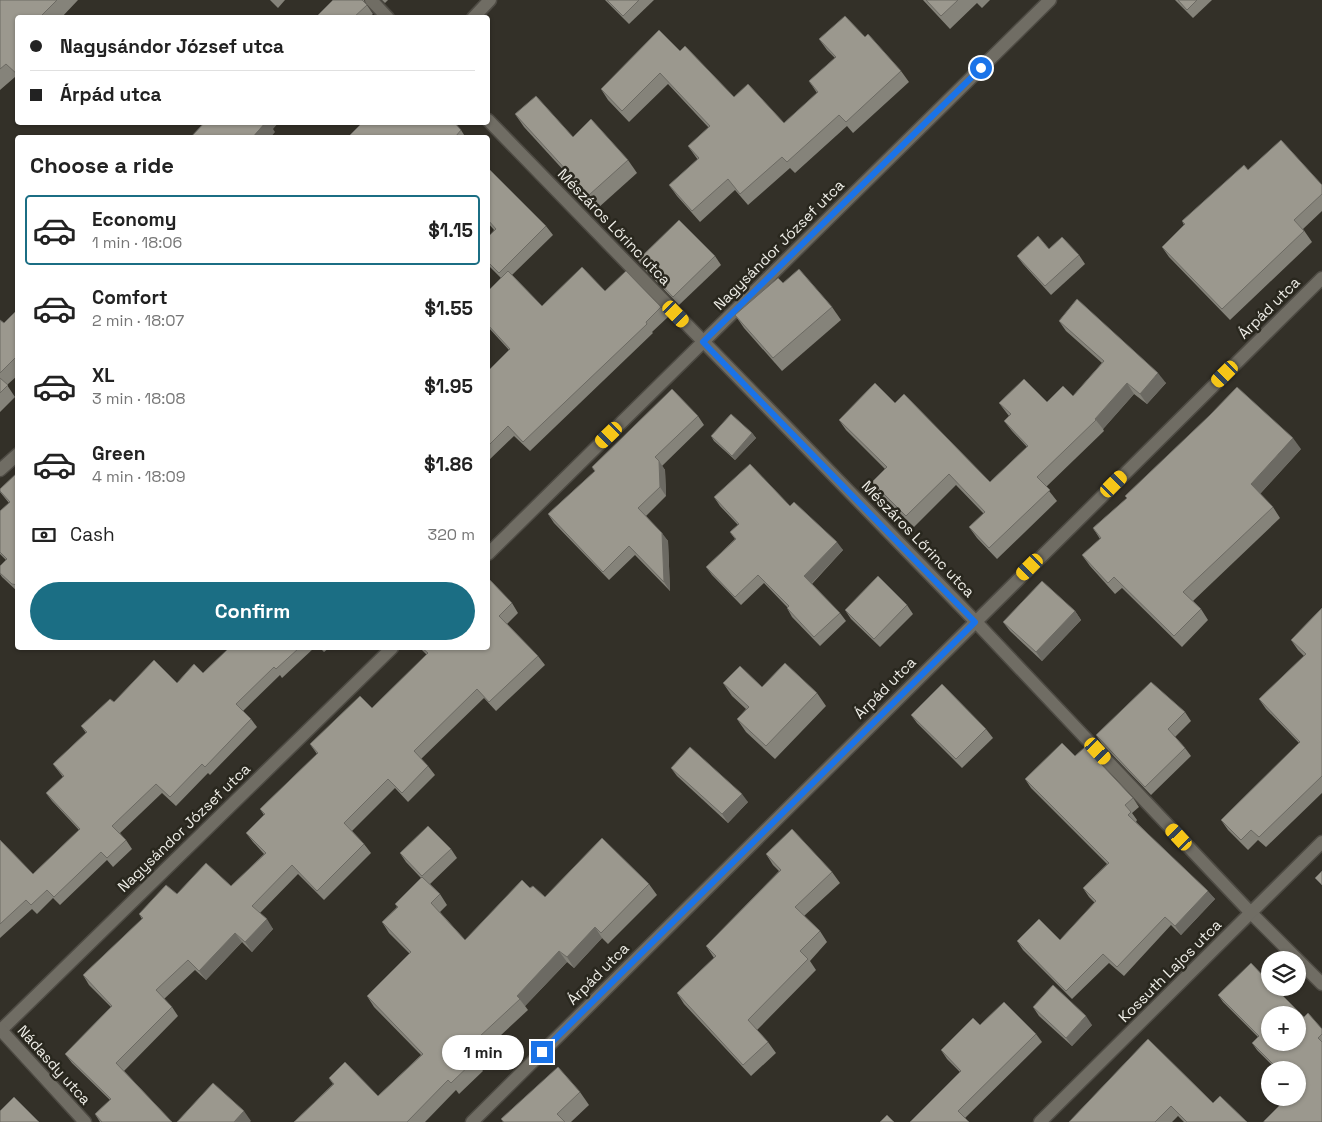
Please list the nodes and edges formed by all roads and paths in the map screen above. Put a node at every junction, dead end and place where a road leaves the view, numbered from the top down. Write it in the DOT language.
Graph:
graph roads {
  1 [pos="371,0"];
  2 [pos="490,0"];
  3 [pos="1050,0"];
  4 [pos="385,15"];
  5 [pos="476,15"];
  6 [pos="490,122"];
  7 [pos="1322,278"];
  8 [pos="703,342"];
  9 [pos="15,457"];
  10 [pos="0,470"];
  11 [pos="490,552"];
  12 [pos="975,622"];
  13 [pos="390,650"];
  14 [pos="1322,842"];
  15 [pos="1251,912"];
  16 [pos="1322,984"];
  17 [pos="0,1030"];
  18 [pos="85,1122"];
  19 [pos="472,1122"];
  20 [pos="1040,1122"];
  1 -- 4 [label="street"];
  2 -- 5 [label="street"];
  3 -- 8 [label="street, Nagysándor József utca"];
  6 -- 8 [label="street, Mészáros Lőrinc utca"];
  7 -- 12 [label="street, Árpád utca"];
  8 -- 11 [label="street, Nagysándor József utca"];
  8 -- 12 [label="street, Mészáros Lőrinc utca"];
  9 -- 10 [label="street"];
  12 -- 15 [label="street, Mészáros Lőrinc utca"];
  12 -- 19 [label="street, Árpád utca"];
  13 -- 17 [label="street, Nagysándor József utca"];
  14 -- 15 [label="street, Kossuth Lajos utca"];
  15 -- 16 [label="street, Mészáros Lőrinc utca"];
  15 -- 20 [label="street, Kossuth Lajos utca"];
  17 -- 18 [label="street, Nádasdy utca"];
}
